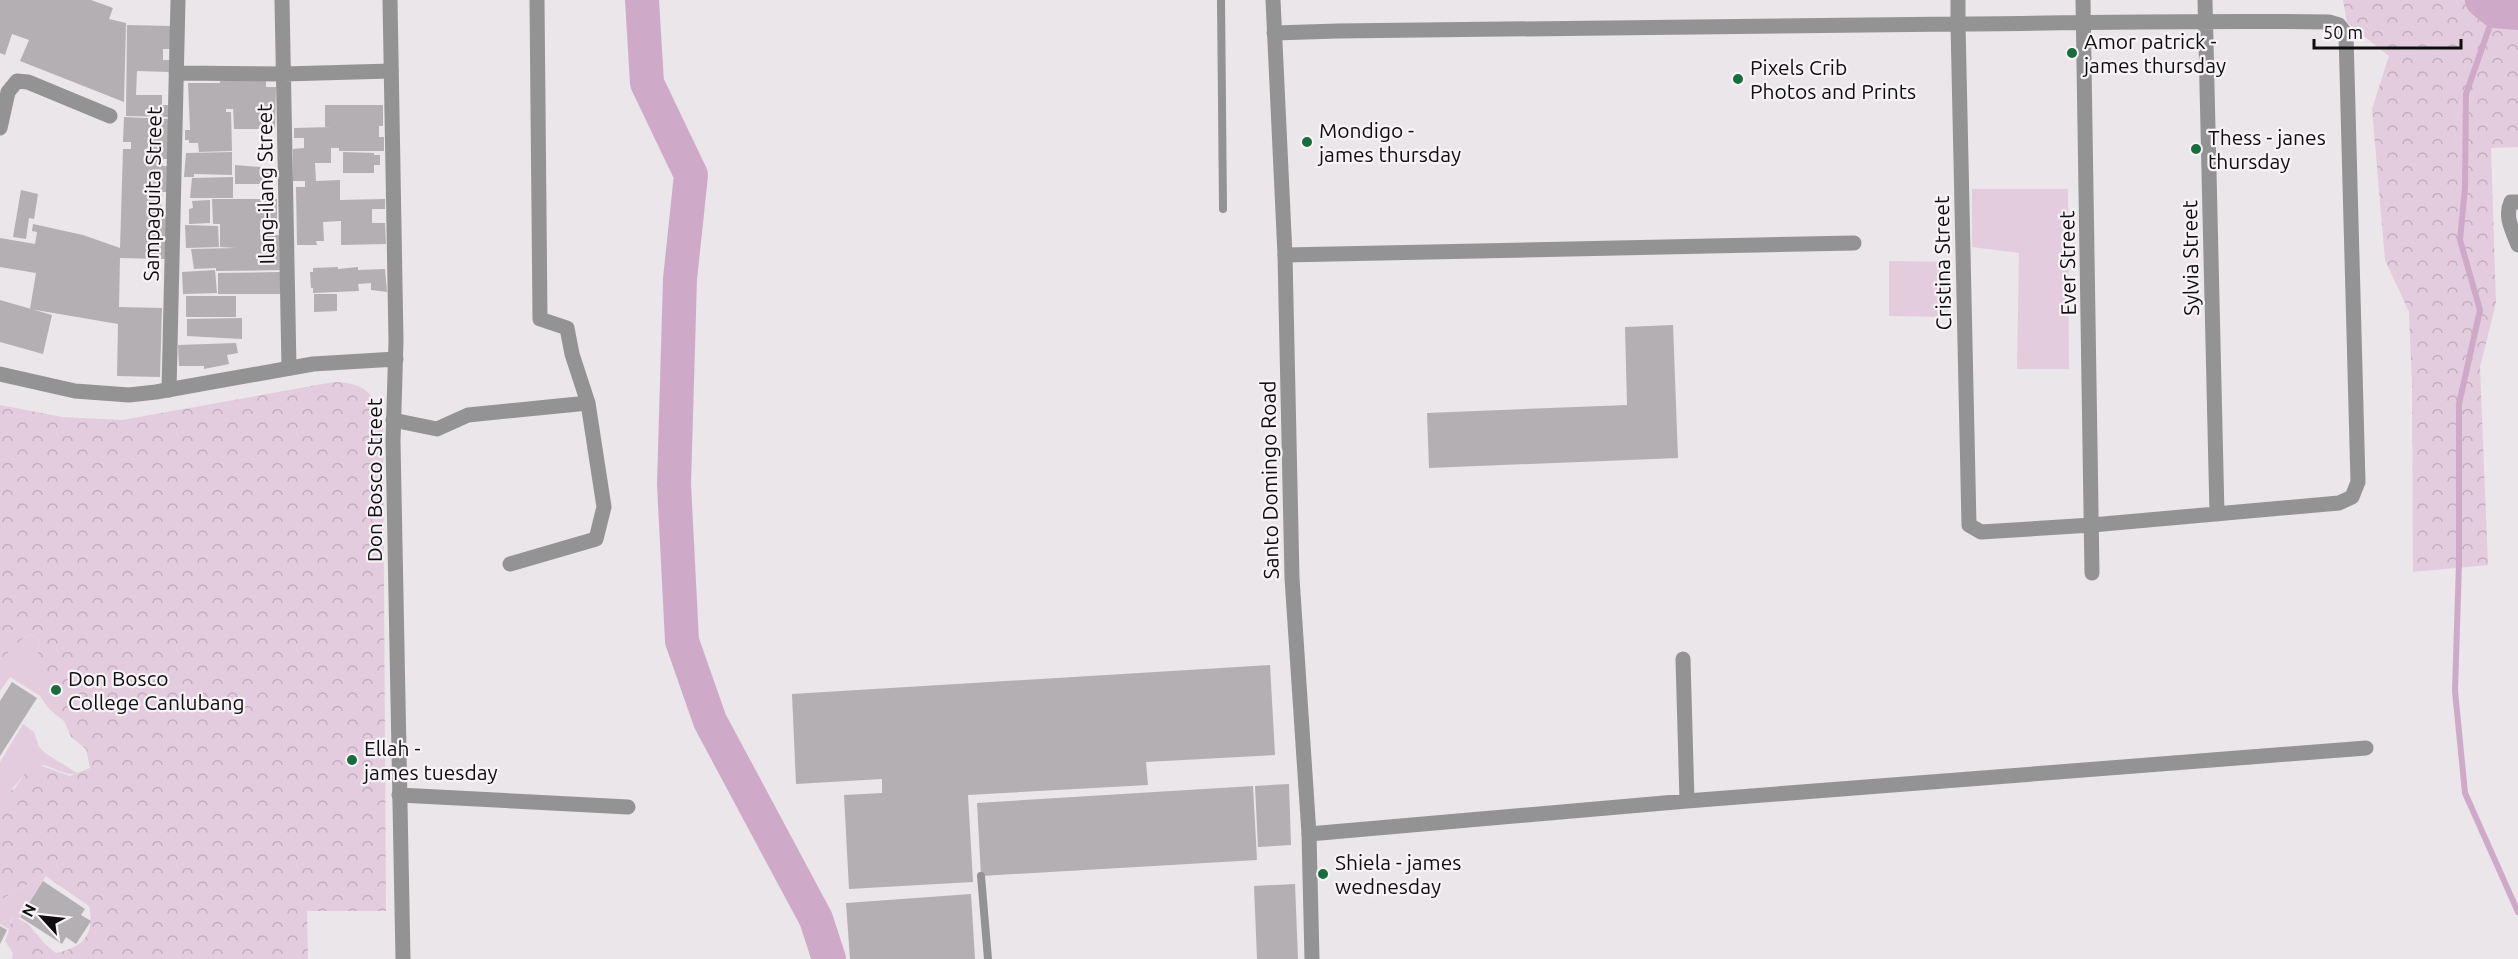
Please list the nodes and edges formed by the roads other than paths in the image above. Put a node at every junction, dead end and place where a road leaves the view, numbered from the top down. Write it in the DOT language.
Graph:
graph roads {
  1 [pos="178,0"];
  2 [pos="282,0"];
  3 [pos="390,0"];
  4 [pos="537,0"];
  5 [pos="1221,0"];
  6 [pos="1273,0"];
  7 [pos="1958,0"];
  8 [pos="2083,0"];
  9 [pos="2205,0"];
  10 [pos="2205,20"];
  11 [pos="2084,23"];
  12 [pos="1958,24"];
  13 [pos="1274,33"];
  14 [pos="391,70"];
  15 [pos="176,73"];
  16 [pos="284,74"];
  17 [pos="110,116"];
  18 [pos="0,128"];
  19 [pos="2518,202"];
  20 [pos="1223,209"];
  21 [pos="1854,243"];
  22 [pos="2518,245"];
  23 [pos="1285,255"];
  24 [pos="396,359"];
  25 [pos="289,368"];
  26 [pos="0,374"];
  27 [pos="169,390"];
  28 [pos="588,403"];
  29 [pos="393,420"];
  30 [pos="2217,514"];
  31 [pos="2092,525"];
  32 [pos="510,564"];
  33 [pos="2092,573"];
  34 [pos="1683,659"];
  35 [pos="2366,748"];
  36 [pos="399,795"];
  37 [pos="1687,801"];
  38 [pos="628,807"];
  39 [pos="1309,834"];
  40 [pos="981,876"];
  41 [pos="403,959"];
  42 [pos="988,959"];
  43 [pos="1312,959"];
  1 -- 15 [label="street, Sampaguita Street"];
  2 -- 16 [label="street, Ilang-ilang Street"];
  3 -- 14 [label="street, Don Bosco Street"];
  4 -- 28 [label="street"];
  5 -- 20 [label="lane"];
  6 -- 13 [label="street, Santo Domingo Road"];
  7 -- 12 [label="street, Cristina Street"];
  8 -- 11 [label="street, Ever Street"];
  9 -- 10 [label="street, Sylvia Street"];
  10 -- 11 [label="street"];
  10 -- 30 [label="street, Sylvia Street"];
  10 -- 30 [label="street"];
  11 -- 12 [label="street"];
  11 -- 31 [label="street, Ever Street"];
  12 -- 13 [label="street"];
  12 -- 31 [label="street, Cristina Street"];
  13 -- 23 [label="street, Santo Domingo Road"];
  14 -- 16 [label="street"];
  14 -- 24 [label="street, Don Bosco Street"];
  15 -- 16 [label="street"];
  15 -- 27 [label="street, Sampaguita Street"];
  16 -- 25 [label="street, Ilang-ilang Street"];
  17 -- 18 [label="street"];
  19 -- 22 [label="street"];
  21 -- 23 [label="street"];
  23 -- 39 [label="street, Santo Domingo Road"];
  24 -- 25 [label="street"];
  24 -- 29 [label="street, Don Bosco Street"];
  25 -- 27 [label="street"];
  26 -- 27 [label="street"];
  28 -- 29 [label="street"];
  28 -- 32 [label="street"];
  29 -- 36 [label="street, Don Bosco Street"];
  30 -- 31 [label="street"];
  31 -- 33 [label="street, Ever Street"];
  34 -- 37 [label="street"];
  35 -- 37 [label="street"];
  36 -- 38 [label="street"];
  36 -- 41 [label="street, Don Bosco Street"];
  37 -- 39 [label="street"];
  39 -- 43 [label="street, Santo Domingo Road"];
  40 -- 42 [label="lane"];
}
